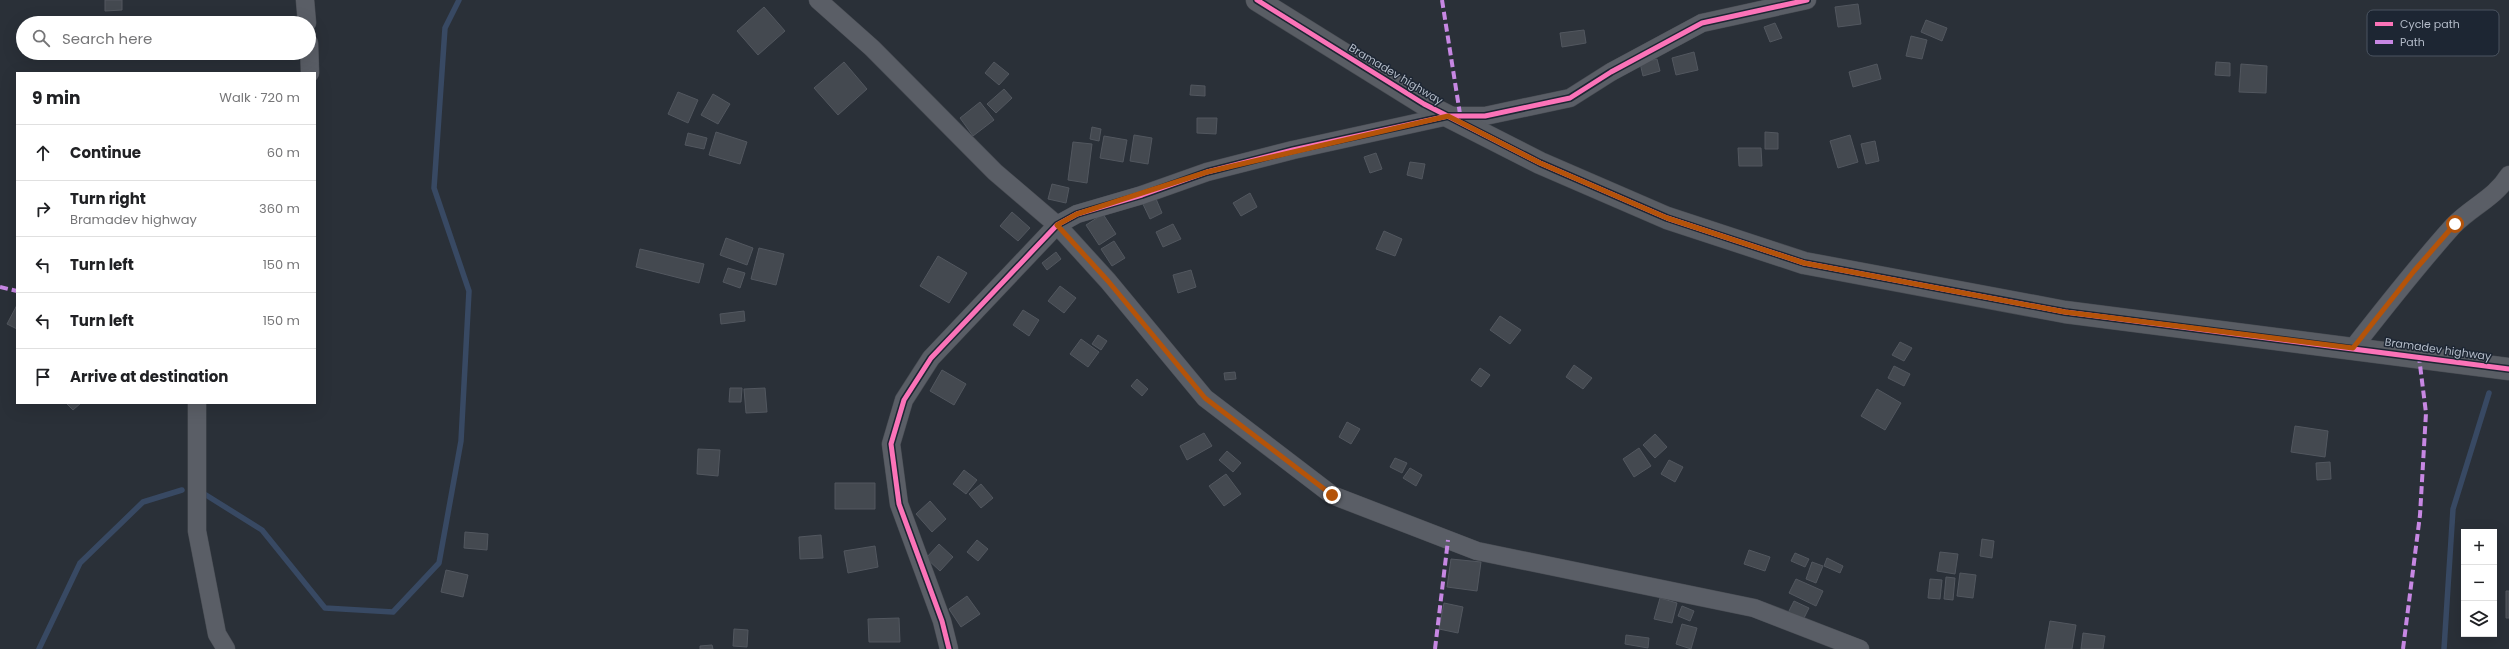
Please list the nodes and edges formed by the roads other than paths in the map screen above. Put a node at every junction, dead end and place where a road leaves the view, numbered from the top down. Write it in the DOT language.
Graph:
graph roads {
  1 [pos="305,0"];
  2 [pos="818,0"];
  3 [pos="1257,0"];
  4 [pos="1807,0"];
  5 [pos="306,16"];
  6 [pos="310,60"];
  7 [pos="310,72"];
  8 [pos="1448,116"];
  9 [pos="2509,175"];
  10 [pos="1057,225"];
  11 [pos="2353,348"];
  12 [pos="2509,369"];
  13 [pos="197,404"];
  14 [pos="226,649"];
  15 [pos="949,649"];
  16 [pos="1860,649"];
  1 -- 5 [label="street"];
  2 -- 10 [label="street"];
  3 -- 8 [label="street, Bramadev highway"];
  4 -- 8 [label="street"];
  6 -- 7 [label="street"];
  8 -- 10 [label="street"];
  8 -- 11 [label="street, Bramadev highway"];
  9 -- 11 [label="street"];
  10 -- 15 [label="street"];
  10 -- 16 [label="street"];
  11 -- 12 [label="street, Bramadev highway"];
  13 -- 14 [label="street"];
}
